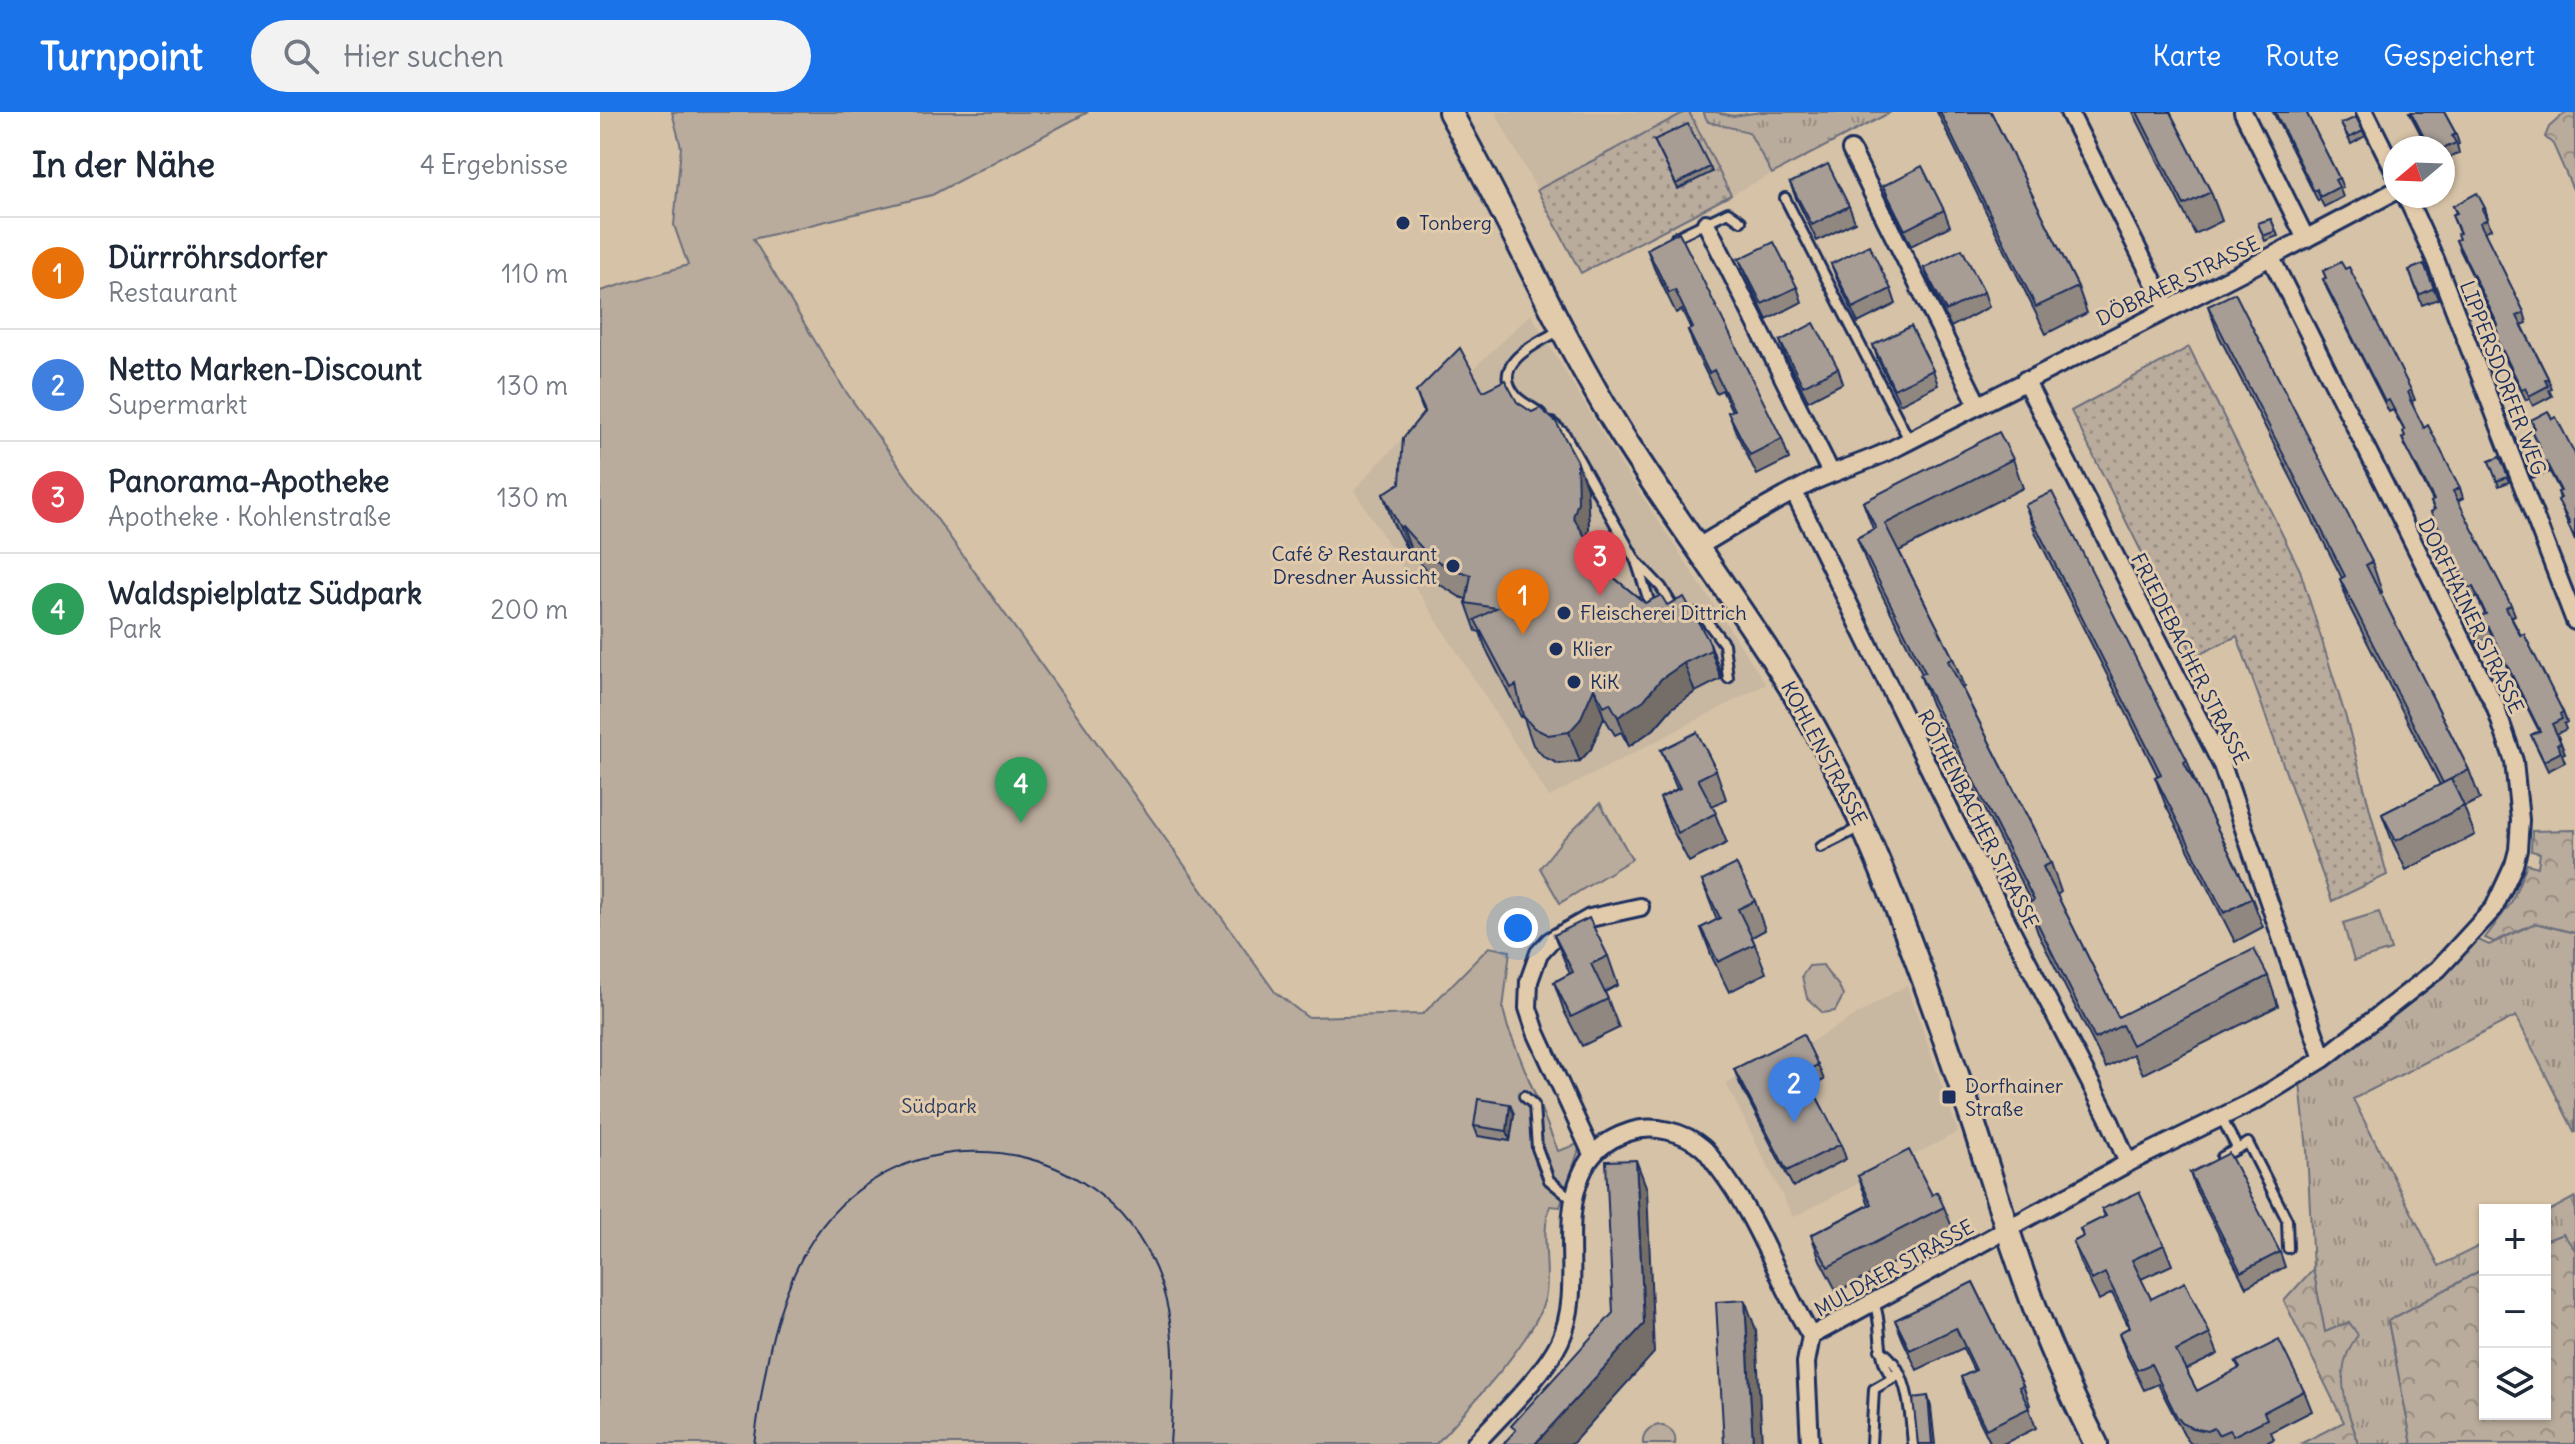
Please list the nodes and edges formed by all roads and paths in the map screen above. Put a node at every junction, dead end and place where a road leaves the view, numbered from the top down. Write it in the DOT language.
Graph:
graph roads {
  1 [pos="1450,112"];
  2 [pos="2069,112"];
  3 [pos="2243,112"];
  4 [pos="2365,112"];
  5 [pos="2383,148"];
  6 [pos="1851,150"];
  7 [pos="2383,197"];
  8 [pos="1785,198"];
  9 [pos="2412,208"];
  10 [pos="1741,221"];
  11 [pos="1706,223"];
  12 [pos="2306,239"];
  13 [pos="1675,250"];
  14 [pos="2271,258"];
  15 [pos="2167,308"];
  16 [pos="1561,330"];
  17 [pos="2025,380"];
  18 [pos="1978,405"];
  19 [pos="1909,440"];
  20 [pos="1831,473"];
  21 [pos="1794,492"];
  22 [pos="1698,547"];
  23 [pos="1636,561"];
  24 [pos="1654,618"];
  25 [pos="2575,621"];
  26 [pos="1728,678"];
  27 [pos="1863,826"];
  28 [pos="1821,847"];
  29 [pos="1640,907"];
  30 [pos="2323,1059"];
  31 [pos="1524,1096"];
  32 [pos="2221,1117"];
  33 [pos="2237,1148"];
  34 [pos="1592,1154"];
  35 [pos="2215,1160"];
  36 [pos="2128,1163"];
  37 [pos="1573,1201"];
  38 [pos="2008,1229"];
  39 [pos="2288,1248"];
  40 [pos="1874,1302"];
  41 [pos="1811,1336"];
  42 [pos="1899,1374"];
  43 [pos="1475,1444"];
  44 [pos="1810,1444"];
  45 [pos="1871,1444"];
  46 [pos="1913,1444"];
  47 [pos="2096,1444"];
  1 -- 16 [label="street, KOHLENSTRASSE"];
  2 -- 15 [label="street"];
  3 -- 12 [label="street"];
  4 -- 5 [label="street"];
  6 -- 18 [label="street"];
  7 -- 12 [label="street, DÖBRAER STRASSE"];
  8 -- 19 [label="lane"];
  9 -- 25 [label="street, LIPPERSDORFER WEG"];
  10 -- 11 [label="lane"];
  11 -- 13 [label="lane"];
  11 -- 20 [label="street"];
  12 -- 14 [label="street, DÖBRAER STRASSE"];
  14 -- 15 [label="street, DÖBRAER STRASSE"];
  14 -- 30 [label="street, DORFHAINER STRASSE"];
  15 -- 17 [label="street, DÖBRAER STRASSE"];
  16 -- 22 [label="street, KOHLENSTRASSE"];
  16 -- 23 [label="lane"];
  17 -- 18 [label="street, DÖBRAER STRASSE"];
  17 -- 30 [label="street, FRIEDEBACHER STRASSE"];
  18 -- 19 [label="street, DÖBRAER STRASSE"];
  19 -- 20 [label="street, DÖBRAER STRASSE"];
  20 -- 21 [label="street, DÖBRAER STRASSE"];
  21 -- 22 [label="street, DÖBRAER STRASSE"];
  21 -- 36 [label="street, RÖTHENBACHER STRASSE"];
  22 -- 27 [label="street, KOHLENSTRASSE"];
  23 -- 24 [label="lane"];
  23 -- 26 [label="lane"];
  27 -- 28 [label="lane"];
  27 -- 38 [label="street, KOHLENSTRASSE"];
  29 -- 34 [label="street"];
  30 -- 32 [label="street, DORFHAINER STRASSE"];
  31 -- 37 [label="lane"];
  32 -- 33 [label="lane"];
  32 -- 36 [label="street, DORFHAINER STRASSE"];
  33 -- 35 [label="lane"];
  33 -- 39 [label="lane"];
  34 -- 37 [label="street"];
  34 -- 41 [label="street"];
  36 -- 38 [label="street, DORFHAINER STRASSE"];
  37 -- 43 [label="street"];
  38 -- 40 [label="street, MULDAER STRASSE"];
  38 -- 47 [label="street, KOHLENSTRASSE"];
  40 -- 41 [label="street, MULDAER STRASSE"];
  40 -- 42 [label="lane"];
  41 -- 44 [label="street, MULDAER STRASSE"];
  42 -- 45 [label="lane"];
  42 -- 46 [label="lane"];
}
